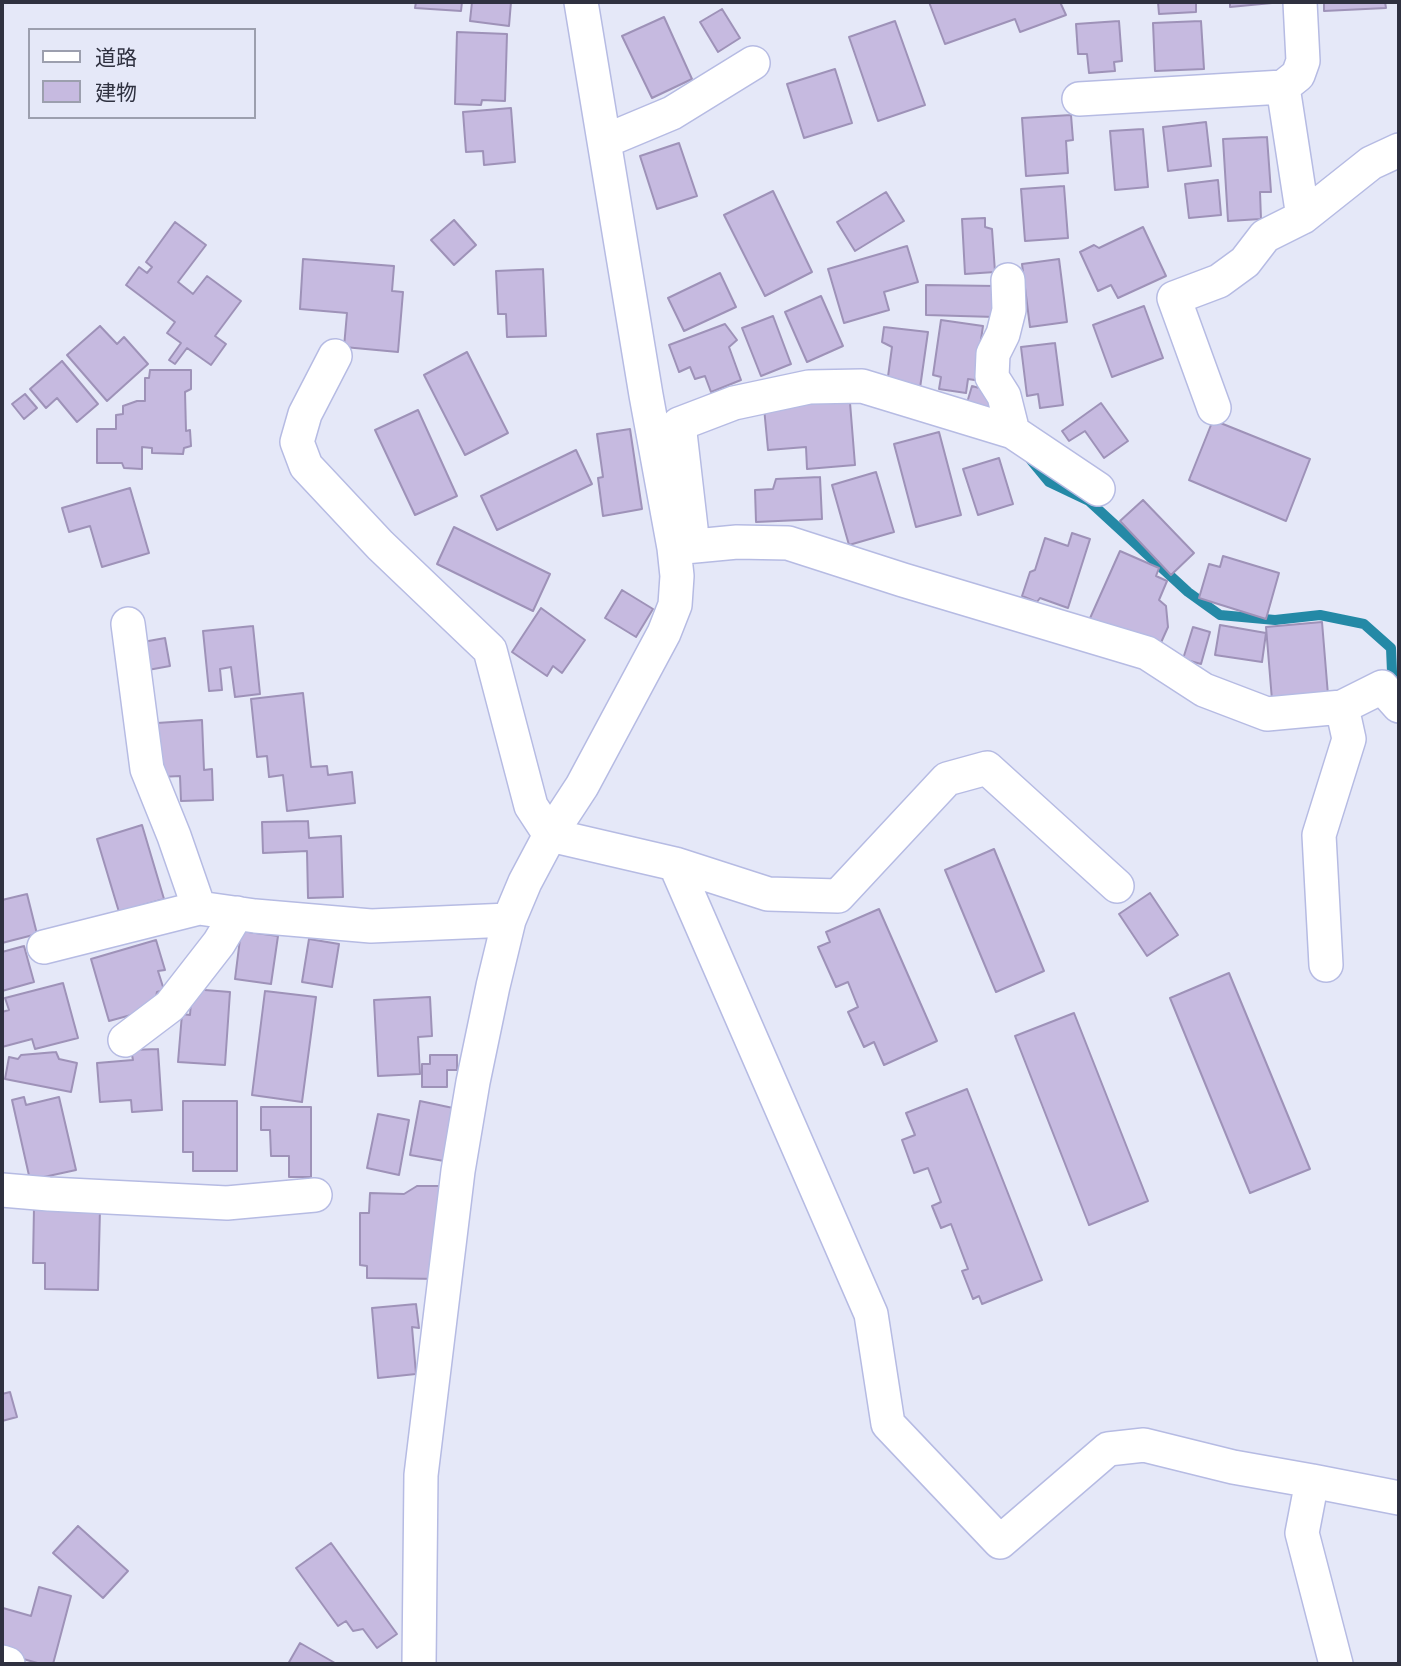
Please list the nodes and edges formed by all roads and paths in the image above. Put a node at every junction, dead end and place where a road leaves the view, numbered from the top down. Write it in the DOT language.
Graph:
graph roads {
  1 [pos="581,2"];
  2 [pos="1300,2"];
  3 [pos="753,63"];
  4 [pos="1283,87"];
  5 [pos="1079,99"];
  6 [pos="605,141"];
  7 [pos="1399,150"];
  8 [pos="1303,217"];
  9 [pos="1008,280"];
  10 [pos="335,356"];
  11 [pos="1214,408"];
  12 [pos="1013,432"];
  13 [pos="1098,489"];
  14 [pos="683,546"];
  15 [pos="128,624"];
  16 [pos="1399,706"];
  17 [pos="1342,707"];
  18 [pos="550,835"];
  19 [pos="675,864"];
  20 [pos="1117,886"];
  21 [pos="199,908"];
  22 [pos="237,913"];
  23 [pos="509,920"];
  24 [pos="44,947"];
  25 [pos="1326,965"];
  26 [pos="125,1040"];
  27 [pos="2,1190"];
  28 [pos="314,1195"];
  29 [pos="1312,1481"];
  30 [pos="1399,1498"];
  31 [pos="2,1662"];
  32 [pos="8,1664"];
  33 [pos="419,1664"];
  34 [pos="1336,1664"];
  1 -- 6 [label="street"];
  2 -- 4 [label="street"];
  3 -- 6 [label="street"];
  4 -- 5 [label="street"];
  4 -- 8 [label="street"];
  6 -- 14 [label="street"];
  7 -- 8 [label="street"];
  8 -- 11 [label="street"];
  9 -- 12 [label="street"];
  10 -- 18 [label="street"];
  12 -- 13 [label="street"];
  12 -- 14 [label="street"];
  14 -- 17 [label="street"];
  14 -- 18 [label="street"];
  15 -- 21 [label="street"];
  16 -- 17 [label="street"];
  17 -- 25 [label="street"];
  18 -- 19 [label="street"];
  18 -- 23 [label="street"];
  19 -- 20 [label="street"];
  19 -- 29 [label="street"];
  21 -- 22 [label="street"];
  21 -- 24 [label="street"];
  22 -- 23 [label="street"];
  22 -- 26 [label="street"];
  23 -- 33 [label="street"];
  27 -- 28 [label="street"];
  29 -- 30 [label="street"];
  29 -- 34 [label="street"];
  31 -- 32 [label="street"];
}
